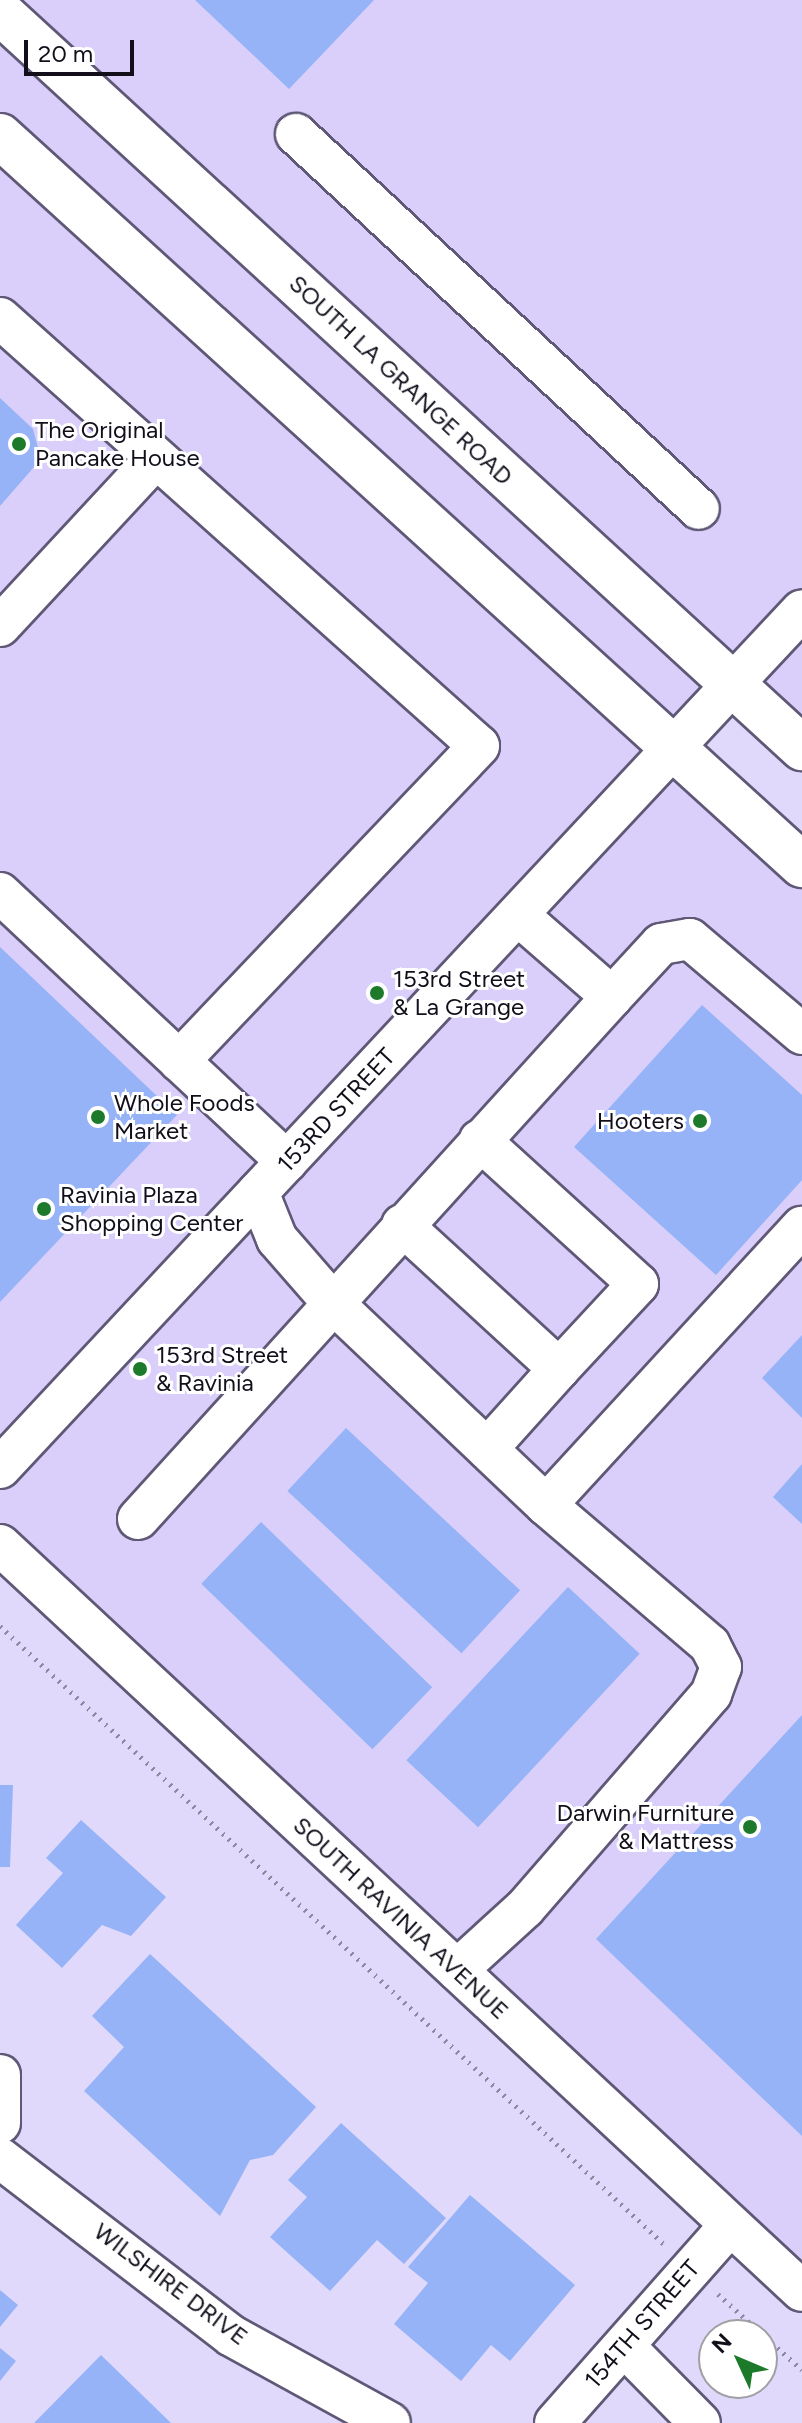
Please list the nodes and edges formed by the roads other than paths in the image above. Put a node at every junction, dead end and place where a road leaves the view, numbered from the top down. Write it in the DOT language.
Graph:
graph roads {
  1 [pos="10,0"];
  2 [pos="0,11"];
  3 [pos="296,134"];
  4 [pos="0,136"];
  5 [pos="0,318"];
  6 [pos="154,460"];
  7 [pos="699,509"];
  8 [pos="802,610"];
  9 [pos="0,626"];
  10 [pos="734,686"];
  11 [pos="675,748"];
  12 [pos="802,748"];
  13 [pos="802,865"];
  14 [pos="0,893"];
  15 [pos="518,915"];
  16 [pos="612,997"];
  17 [pos="802,1034"];
  18 [pos="179,1061"];
  19 [pos="480,1140"];
  20 [pos="287,1162"];
  21 [pos="258,1192"];
  22 [pos="402,1225"];
  23 [pos="802,1227"];
  24 [pos="332,1302"];
  25 [pos="559,1369"];
  26 [pos="487,1449"];
  27 [pos="0,1468"];
  28 [pos="546,1505"];
  29 [pos="138,1519"];
  30 [pos="0,1545"];
  31 [pos="457,1970"];
  32 [pos="0,2075"];
  33 [pos="0,2123"];
  34 [pos="0,2158"];
  35 [pos="730,2225"];
  36 [pos="802,2291"];
  37 [pos="624,2346"];
  38 [pos="390,2423"];
  39 [pos="555,2423"];
  40 [pos="700,2423"];
  1 -- 2 [label="street"];
  2 -- 10 [label="highway, SOUTH LA GRANGE ROAD"];
  3 -- 7 [label="street"];
  4 -- 11 [label="highway"];
  5 -- 6 [label="street"];
  6 -- 9 [label="street"];
  6 -- 18 [label="street"];
  8 -- 10 [label="street, 153RD STREET"];
  10 -- 11 [label="street, 153RD STREET"];
  10 -- 12 [label="highway, SOUTH LA GRANGE ROAD"];
  11 -- 13 [label="highway"];
  11 -- 15 [label="street, 153RD STREET"];
  14 -- 18 [label="street"];
  15 -- 16 [label="street"];
  15 -- 20 [label="street, 153RD STREET"];
  16 -- 17 [label="street"];
  16 -- 19 [label="street"];
  18 -- 20 [label="street"];
  19 -- 22 [label="street"];
  19 -- 25 [label="street"];
  20 -- 21 [label="street, 153RD STREET"];
  21 -- 24 [label="street"];
  21 -- 27 [label="street, 153RD STREET"];
  22 -- 24 [label="street"];
  22 -- 25 [label="street"];
  23 -- 28 [label="street"];
  24 -- 26 [label="street"];
  24 -- 29 [label="street"];
  25 -- 26 [label="street"];
  26 -- 28 [label="street"];
  28 -- 31 [label="street"];
  30 -- 31 [label="street, SOUTH RAVINIA AVENUE"];
  31 -- 35 [label="street, SOUTH RAVINIA AVENUE"];
  32 -- 33 [label="street"];
  34 -- 38 [label="street, WILSHIRE DRIVE"];
  35 -- 36 [label="street, SOUTH RAVINIA AVENUE"];
  35 -- 37 [label="street, 154TH STREET"];
  37 -- 39 [label="street, 154TH STREET"];
  37 -- 40 [label="street"];
}
